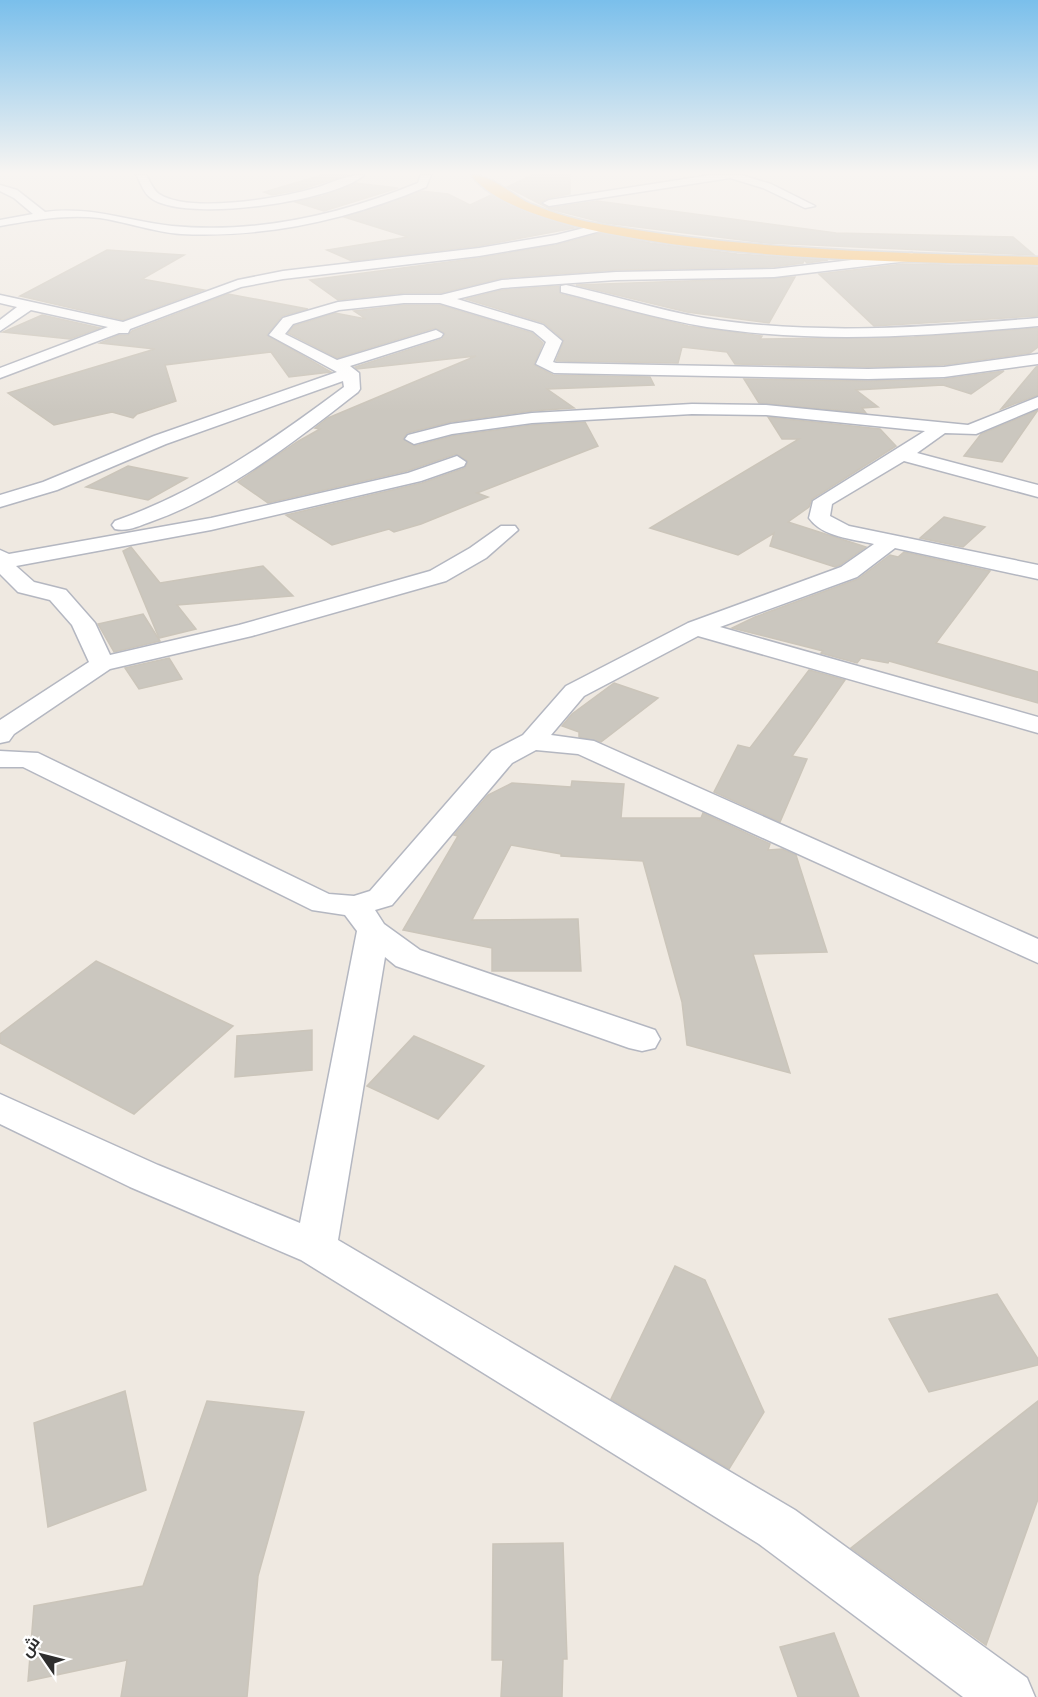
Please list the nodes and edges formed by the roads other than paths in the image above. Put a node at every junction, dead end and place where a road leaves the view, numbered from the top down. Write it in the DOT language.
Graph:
graph roads {
  1 [pos="461,254"];
  2 [pos="895,254"];
  3 [pos="912,257"];
  4 [pos="1038,261"];
  5 [pos="530,281"];
  6 [pos="0,299"];
  7 [pos="441,299"];
  8 [pos="29,305"];
  9 [pos="1038,322"];
  10 [pos="122,326"];
  11 [pos="0,327"];
  12 [pos="436,334"];
  13 [pos="1038,359"];
  14 [pos="344,369"];
  15 [pos="0,373"];
  16 [pos="0,386"];
  17 [pos="1038,402"];
  18 [pos="942,427"];
  19 [pos="414,439"];
  20 [pos="902,455"];
  21 [pos="457,462"];
  22 [pos="1038,491"];
  23 [pos="0,501"];
  24 [pos="508,530"];
  25 [pos="891,541"];
  26 [pos="0,546"];
  27 [pos="0,556"];
  28 [pos="0,562"];
  29 [pos="1038,572"];
  30 [pos="696,628"];
  31 [pos="102,664"];
  32 [pos="1038,725"];
  33 [pos="0,735"];
  34 [pos="532,741"];
  35 [pos="0,759"];
  36 [pos="364,919"];
  37 [pos="1038,952"];
  38 [pos="642,1039"];
  39 [pos="0,1108"];
  40 [pos="316,1248"];
  41 [pos="1008,1697"];
  1 -- 10 [label="street"];
  2 -- 3 [label="highway"];
  3 -- 4 [label="highway"];
  3 -- 5 [label="street"];
  5 -- 7 [label="street"];
  5 -- 9 [label="street"];
  6 -- 8 [label="street"];
  7 -- 13 [label="street"];
  7 -- 14 [label="street"];
  8 -- 10 [label="street"];
  8 -- 11 [label="street"];
  10 -- 15 [label="street"];
  10 -- 16 [label="street"];
  12 -- 14 [label="street"];
  14 -- 23 [label="street"];
  14 -- 26 [label="street"];
  17 -- 18 [label="street"];
  18 -- 19 [label="street"];
  18 -- 20 [label="street"];
  20 -- 22 [label="street"];
  20 -- 25 [label="street"];
  21 -- 28 [label="street"];
  24 -- 31 [label="street"];
  25 -- 29 [label="street"];
  25 -- 30 [label="street"];
  27 -- 28 [label="street"];
  28 -- 31 [label="street"];
  30 -- 32 [label="street"];
  30 -- 34 [label="street"];
  31 -- 33 [label="street"];
  34 -- 36 [label="street"];
  34 -- 37 [label="street"];
  35 -- 36 [label="street"];
  36 -- 38 [label="street"];
  36 -- 40 [label="street"];
  39 -- 40 [label="street"];
  40 -- 41 [label="street"];
}
